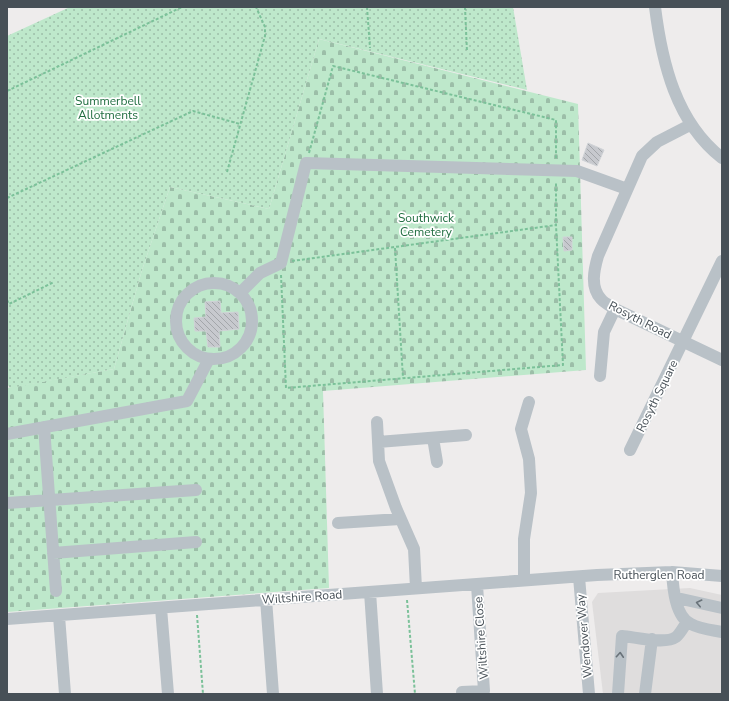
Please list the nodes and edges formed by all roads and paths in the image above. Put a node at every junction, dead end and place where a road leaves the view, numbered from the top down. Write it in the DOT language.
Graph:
graph roads {
  1 [pos="182,7"];
  2 [pos="256,7"];
  3 [pos="367,7"];
  4 [pos="465,7"];
  5 [pos="655,7"];
  6 [pos="370,48"];
  7 [pos="467,52"];
  8 [pos="7,91"];
  9 [pos="240,124"];
  10 [pos="690,125"];
  11 [pos="722,158"];
  12 [pos="306,163"];
  13 [pos="556,170"];
  14 [pos="227,172"];
  15 [pos="627,189"];
  16 [pos="7,198"];
  17 [pos="556,225"];
  18 [pos="394,247"];
  19 [pos="722,261"];
  20 [pos="281,263"];
  21 [pos="54,282"];
  22 [pos="240,293"];
  23 [pos="7,300"];
  24 [pos="615,308"];
  25 [pos="684,342"];
  26 [pos="209,359"];
  27 [pos="722,360"];
  28 [pos="600,376"];
  29 [pos="403,378"];
  30 [pos="529,402"];
  31 [pos="377,422"];
  32 [pos="44,427"];
  33 [pos="7,434"];
  34 [pos="466,435"];
  35 [pos="434,438"];
  36 [pos="378,442"];
  37 [pos="630,450"];
  38 [pos="437,462"];
  39 [pos="196,490"];
  40 [pos="50,500"];
  41 [pos="7,503"];
  42 [pos="400,519"];
  43 [pos="338,523"];
  44 [pos="196,542"];
  45 [pos="53,553"];
  46 [pos="672,572"];
  47 [pos="597,575"];
  48 [pos="722,576"];
  49 [pos="579,577"];
  50 [pos="524,580"];
  51 [pos="477,585"];
  52 [pos="411,589"];
  53 [pos="56,591"];
  54 [pos="370,592"];
  55 [pos="677,598"];
  56 [pos="266,600"];
  57 [pos="196,606"];
  58 [pos="161,608"];
  59 [pos="722,608"];
  60 [pos="59,616"];
  61 [pos="7,620"];
  62 [pos="687,622"];
  63 [pos="722,632"];
  64 [pos="652,640"];
  65 [pos="462,692"];
  66 [pos="65,694"];
  67 [pos="168,694"];
  68 [pos="203,694"];
  69 [pos="273,694"];
  70 [pos="377,694"];
  71 [pos="415,694"];
  72 [pos="589,694"];
  73 [pos="618,694"];
  74 [pos="645,694"];
  1 -- 8 [label="path"];
  2 -- 9 [label="path"];
  3 -- 6 [label="path"];
  4 -- 7 [label="path"];
  5 -- 10 [label="street"];
  9 -- 14 [label="path"];
  9 -- 16 [label="path"];
  10 -- 11 [label="street"];
  10 -- 15 [label="street, Rosyth Road"];
  12 -- 13 [label="street"];
  12 -- 13 [label="path"];
  12 -- 20 [label="street"];
  13 -- 15 [label="street"];
  13 -- 17 [label="path"];
  15 -- 24 [label="street, Rosyth Road"];
  17 -- 18 [label="path"];
  17 -- 29 [label="path"];
  18 -- 20 [label="path"];
  18 -- 29 [label="path"];
  19 -- 25 [label="street, Rosyth Square"];
  20 -- 22 [label="street"];
  20 -- 29 [label="path"];
  21 -- 23 [label="path"];
  22 -- 26 [label="street"];
  22 -- 26 [label="street"];
  24 -- 25 [label="street, Rosyth Road"];
  24 -- 28 [label="street"];
  25 -- 27 [label="street, Rosyth Road"];
  25 -- 37 [label="street, Rosyth Square"];
  26 -- 32 [label="street"];
  30 -- 50 [label="street"];
  31 -- 36 [label="street"];
  32 -- 33 [label="street"];
  32 -- 40 [label="street"];
  34 -- 35 [label="street"];
  35 -- 36 [label="street"];
  35 -- 38 [label="street"];
  36 -- 42 [label="street"];
  39 -- 40 [label="street"];
  40 -- 41 [label="street"];
  40 -- 45 [label="street"];
  42 -- 43 [label="street"];
  42 -- 52 [label="street"];
  44 -- 45 [label="street"];
  45 -- 53 [label="street"];
  46 -- 47 [label="street, Rutherglen Road"];
  46 -- 48 [label="street, Rutherglen Road"];
  46 -- 55 [label="street"];
  47 -- 49 [label="street, Wiltshire Road"];
  49 -- 50 [label="street, Wiltshire Road"];
  49 -- 72 [label="street, Wendover Way"];
  50 -- 51 [label="street, Wiltshire Road"];
  51 -- 52 [label="street, Wiltshire Road"];
  51 -- 65 [label="street, Wiltshire Close"];
  52 -- 54 [label="street, Wiltshire Road"];
  52 -- 71 [label="path"];
  54 -- 56 [label="street, Wiltshire Road"];
  54 -- 70 [label="street"];
  59 -- 55 [label="street, one-way"];
  55 -- 62 [label="street"];
  56 -- 57 [label="street, Wiltshire Road"];
  56 -- 69 [label="street"];
  57 -- 58 [label="street, Wiltshire Road"];
  57 -- 68 [label="path"];
  58 -- 60 [label="street, Wiltshire Road"];
  58 -- 67 [label="street"];
  60 -- 61 [label="street, Wiltshire Road"];
  60 -- 66 [label="street"];
  62 -- 63 [label="street"];
  62 -- 64 [label="street"];
  73 -- 64 [label="street, one-way"];
  64 -- 74 [label="street"];
}
